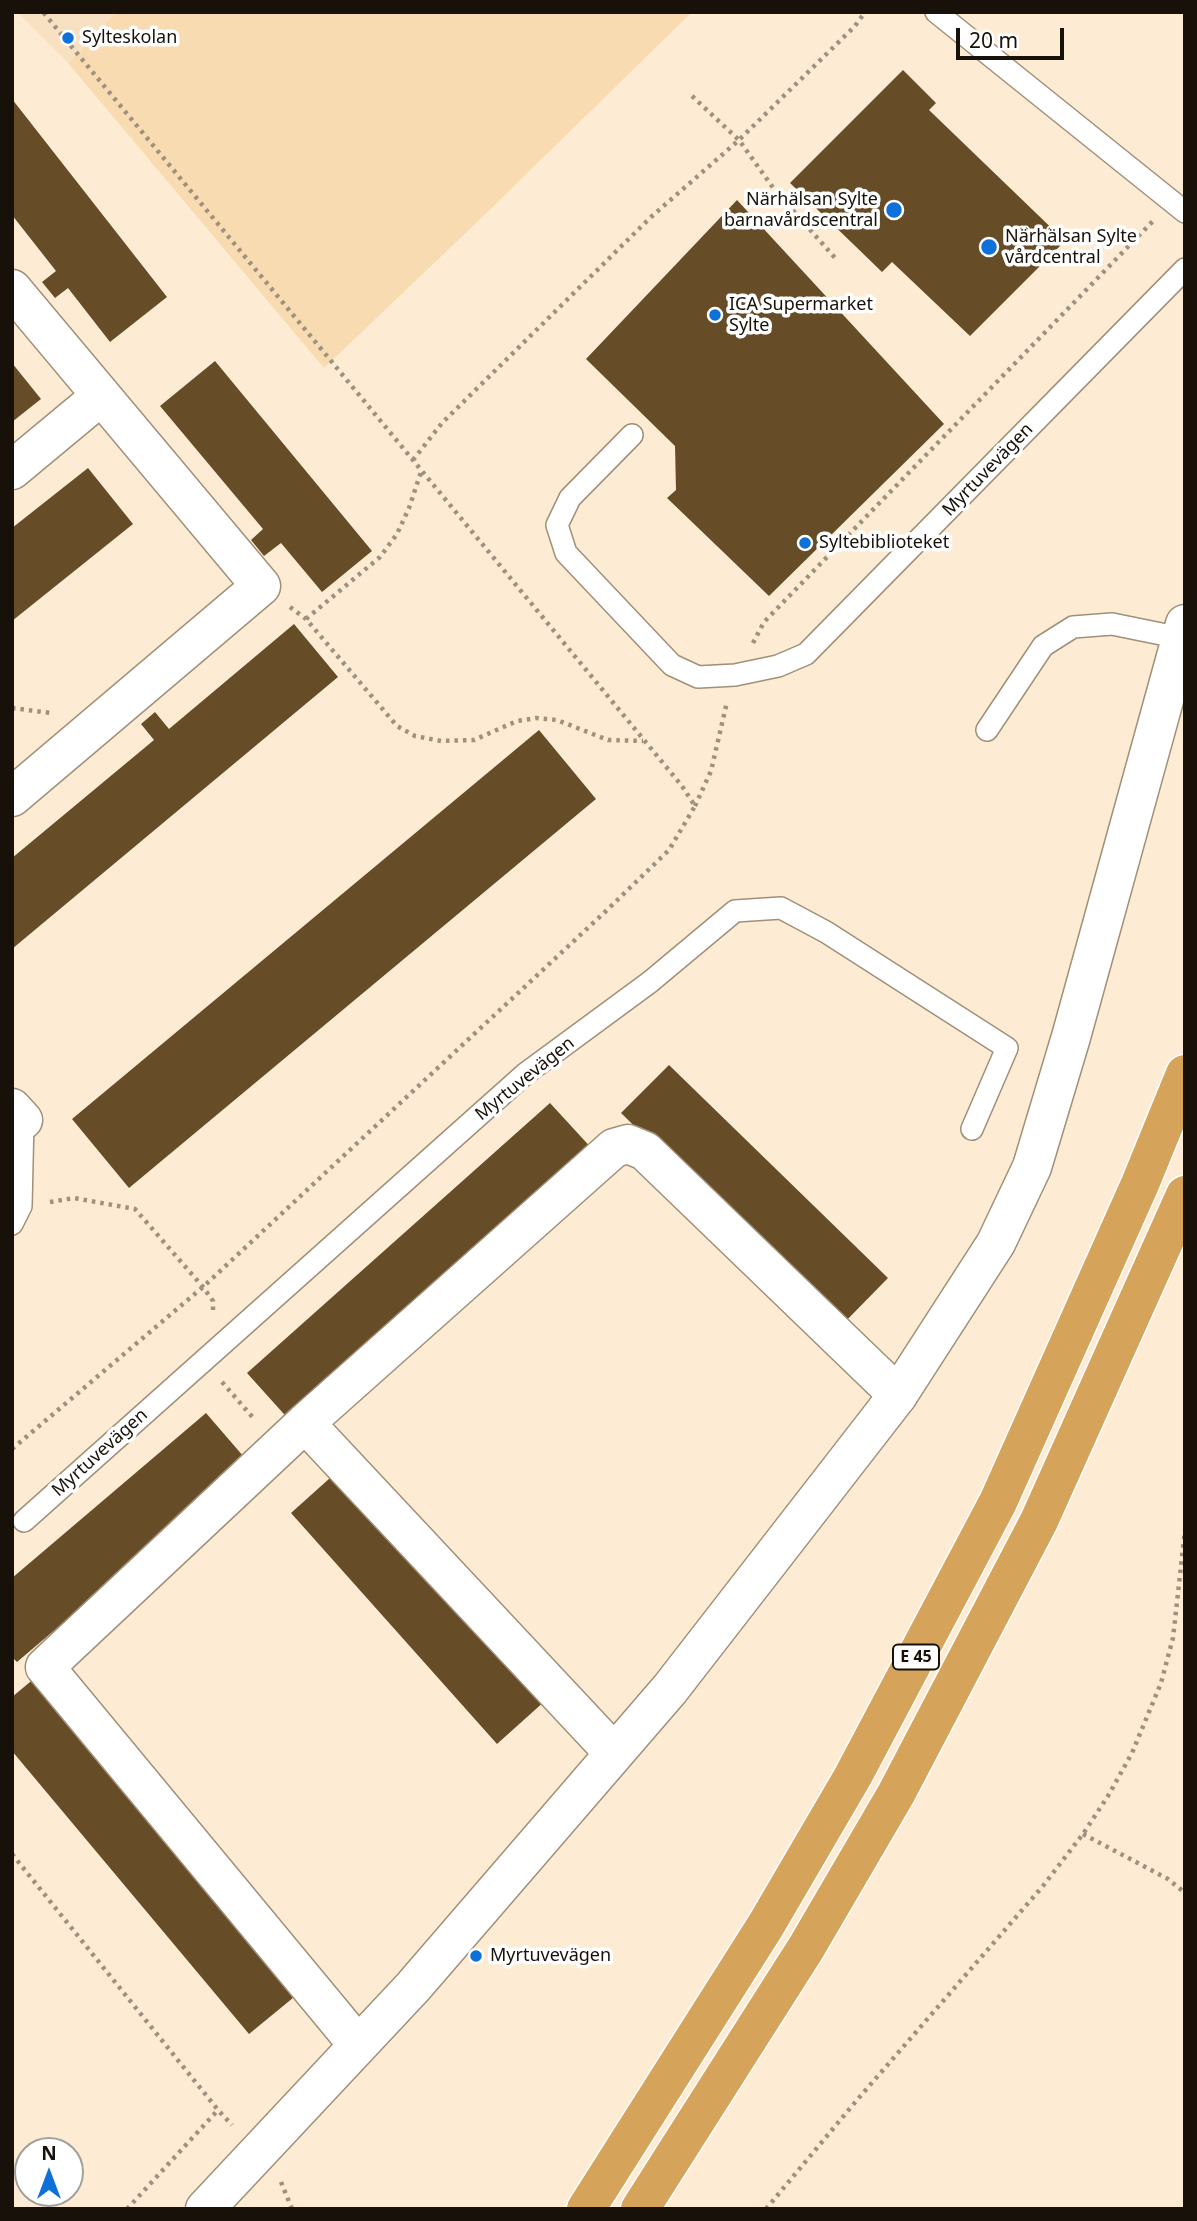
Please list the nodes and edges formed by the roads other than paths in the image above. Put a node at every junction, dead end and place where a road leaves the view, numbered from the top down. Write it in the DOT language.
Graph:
graph roads {
  1 [pos="936,12"];
  2 [pos="1178,206"];
  3 [pos="1185,269"];
  4 [pos="12,289"];
  5 [pos="101,396"];
  6 [pos="632,435"];
  7 [pos="12,470"];
  8 [pos="1183,631"];
  9 [pos="987,730"];
  10 [pos="12,797"];
  11 [pos="1185,1074"];
  12 [pos="18,1114"];
  13 [pos="972,1129"];
  14 [pos="1185,1195"];
  15 [pos="17,1215"];
  16 [pos="898,1395"];
  17 [pos="305,1423"];
  18 [pos="24,1521"];
  19 [pos="614,1753"];
  20 [pos="359,2045"];
  21 [pos="205,2209"];
  22 [pos="586,2209"];
  23 [pos="640,2209"];
  1 -- 2 [label="lane"];
  3 -- 6 [label="lane, Myrtuvevägen"];
  4 -- 5 [label="street"];
  5 -- 7 [label="street"];
  5 -- 10 [label="street"];
  8 -- 9 [label="lane"];
  8 -- 16 [label="street"];
  11 -- 22 [label="highway, E 45"];
  12 -- 15 [label="lane"];
  13 -- 18 [label="lane, Myrtuvevägen"];
  14 -- 23 [label="highway, E 45"];
  16 -- 17 [label="street"];
  16 -- 19 [label="street"];
  17 -- 19 [label="street"];
  17 -- 20 [label="street"];
  19 -- 20 [label="street"];
  20 -- 21 [label="street"];
}
